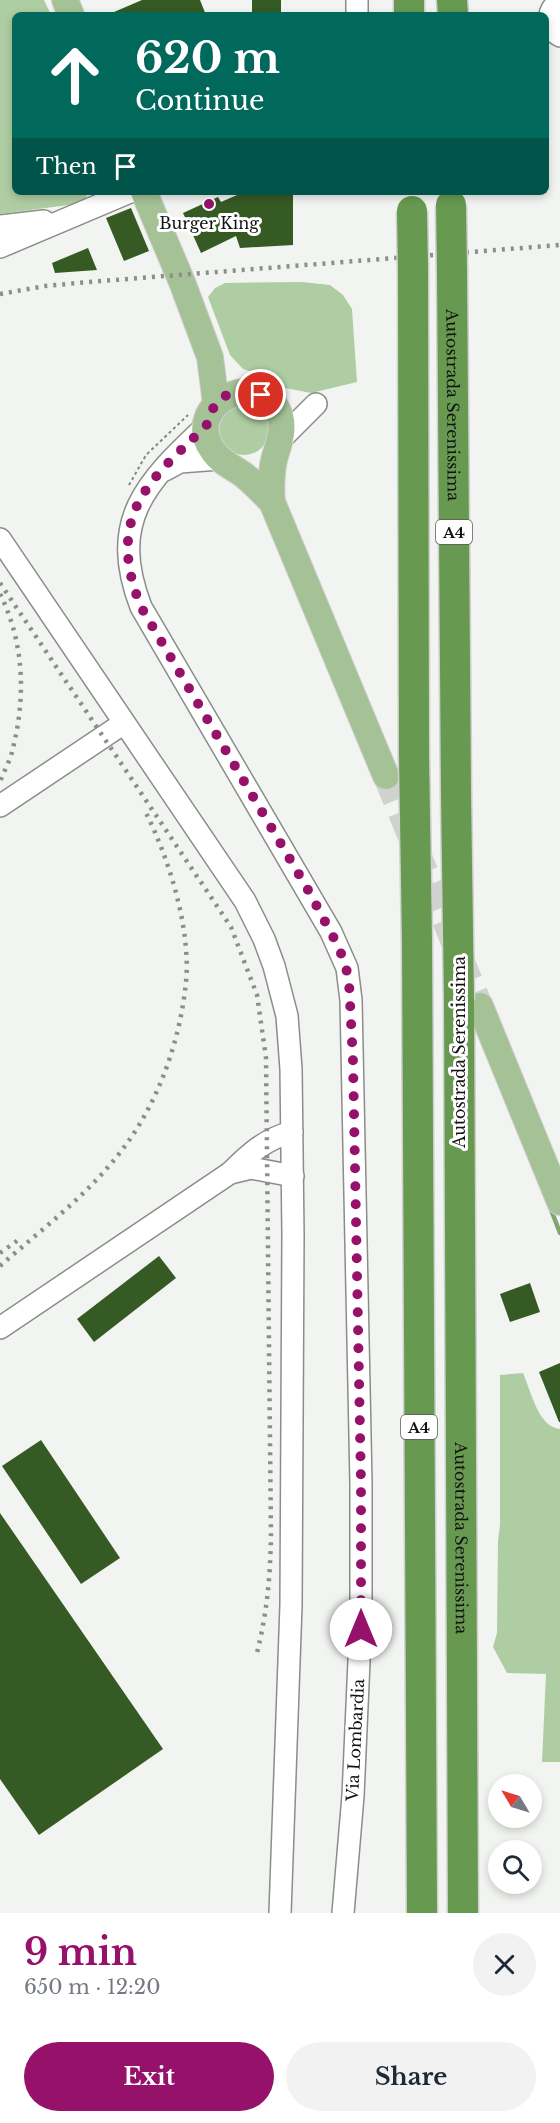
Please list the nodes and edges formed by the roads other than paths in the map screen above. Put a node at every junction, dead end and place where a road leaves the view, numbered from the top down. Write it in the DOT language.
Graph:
graph roads {
  1 [pos="553,5"];
  2 [pos="555,36"];
  3 [pos="123,195"];
  4 [pos="145,195"];
  5 [pos="451,198"];
  6 [pos="412,202"];
  7 [pos="68,218"];
  8 [pos="0,226"];
  9 [pos="0,247"];
  10 [pos="210,357"];
  11 [pos="260,397"];
  12 [pos="211,415"];
  13 [pos="279,445"];
  14 [pos="224,462"];
  15 [pos="155,479"];
  16 [pos="272,502"];
  17 [pos="0,539"];
  18 [pos="124,723"];
  19 [pos="386,776"];
  20 [pos="0,806"];
  21 [pos="470,1003"];
  22 [pos="292,1132"];
  23 [pos="230,1173"];
  24 [pos="292,1176"];
  25 [pos="560,1202"];
  26 [pos="0,1328"];
  27 [pos="280,1913"];
  28 [pos="343,1913"];
  29 [pos="422,1913"];
  30 [pos="463,1913"];
  1 -- 2 [label="street"];
  3 -- 7 [label="street"];
  4 -- 10 [label="main road"];
  5 -- 21 [label="highway, Autostrada Serenissima / A4, bridge"];
  6 -- 29 [label="highway, A4, bridge"];
  7 -- 8 [label="street"];
  7 -- 9 [label="street"];
  10 -- 11 [label="main road"];
  10 -- 12 [label="main road"];
  11 -- 12 [label="main road"];
  11 -- 13 [label="main road"];
  11 -- 13 [label="street"];
  12 -- 14 [label="main road"];
  12 -- 15 [label="street, Via Lombardia"];
  13 -- 14 [label="main road"];
  13 -- 16 [label="main road"];
  14 -- 15 [label="street, Via Lombardia"];
  14 -- 16 [label="main road"];
  15 -- 28 [label="street, Via Lombardia"];
  16 -- 19 [label="main road"];
  17 -- 18 [label="street"];
  18 -- 20 [label="street"];
  18 -- 22 [label="street"];
  21 -- 25 [label="main road"];
  21 -- 30 [label="highway, Autostrada Serenissima / A4"];
  22 -- 23 [label="street"];
  22 -- 24 [label="street"];
  23 -- 24 [label="street"];
  23 -- 26 [label="street"];
  24 -- 27 [label="street"];
}
